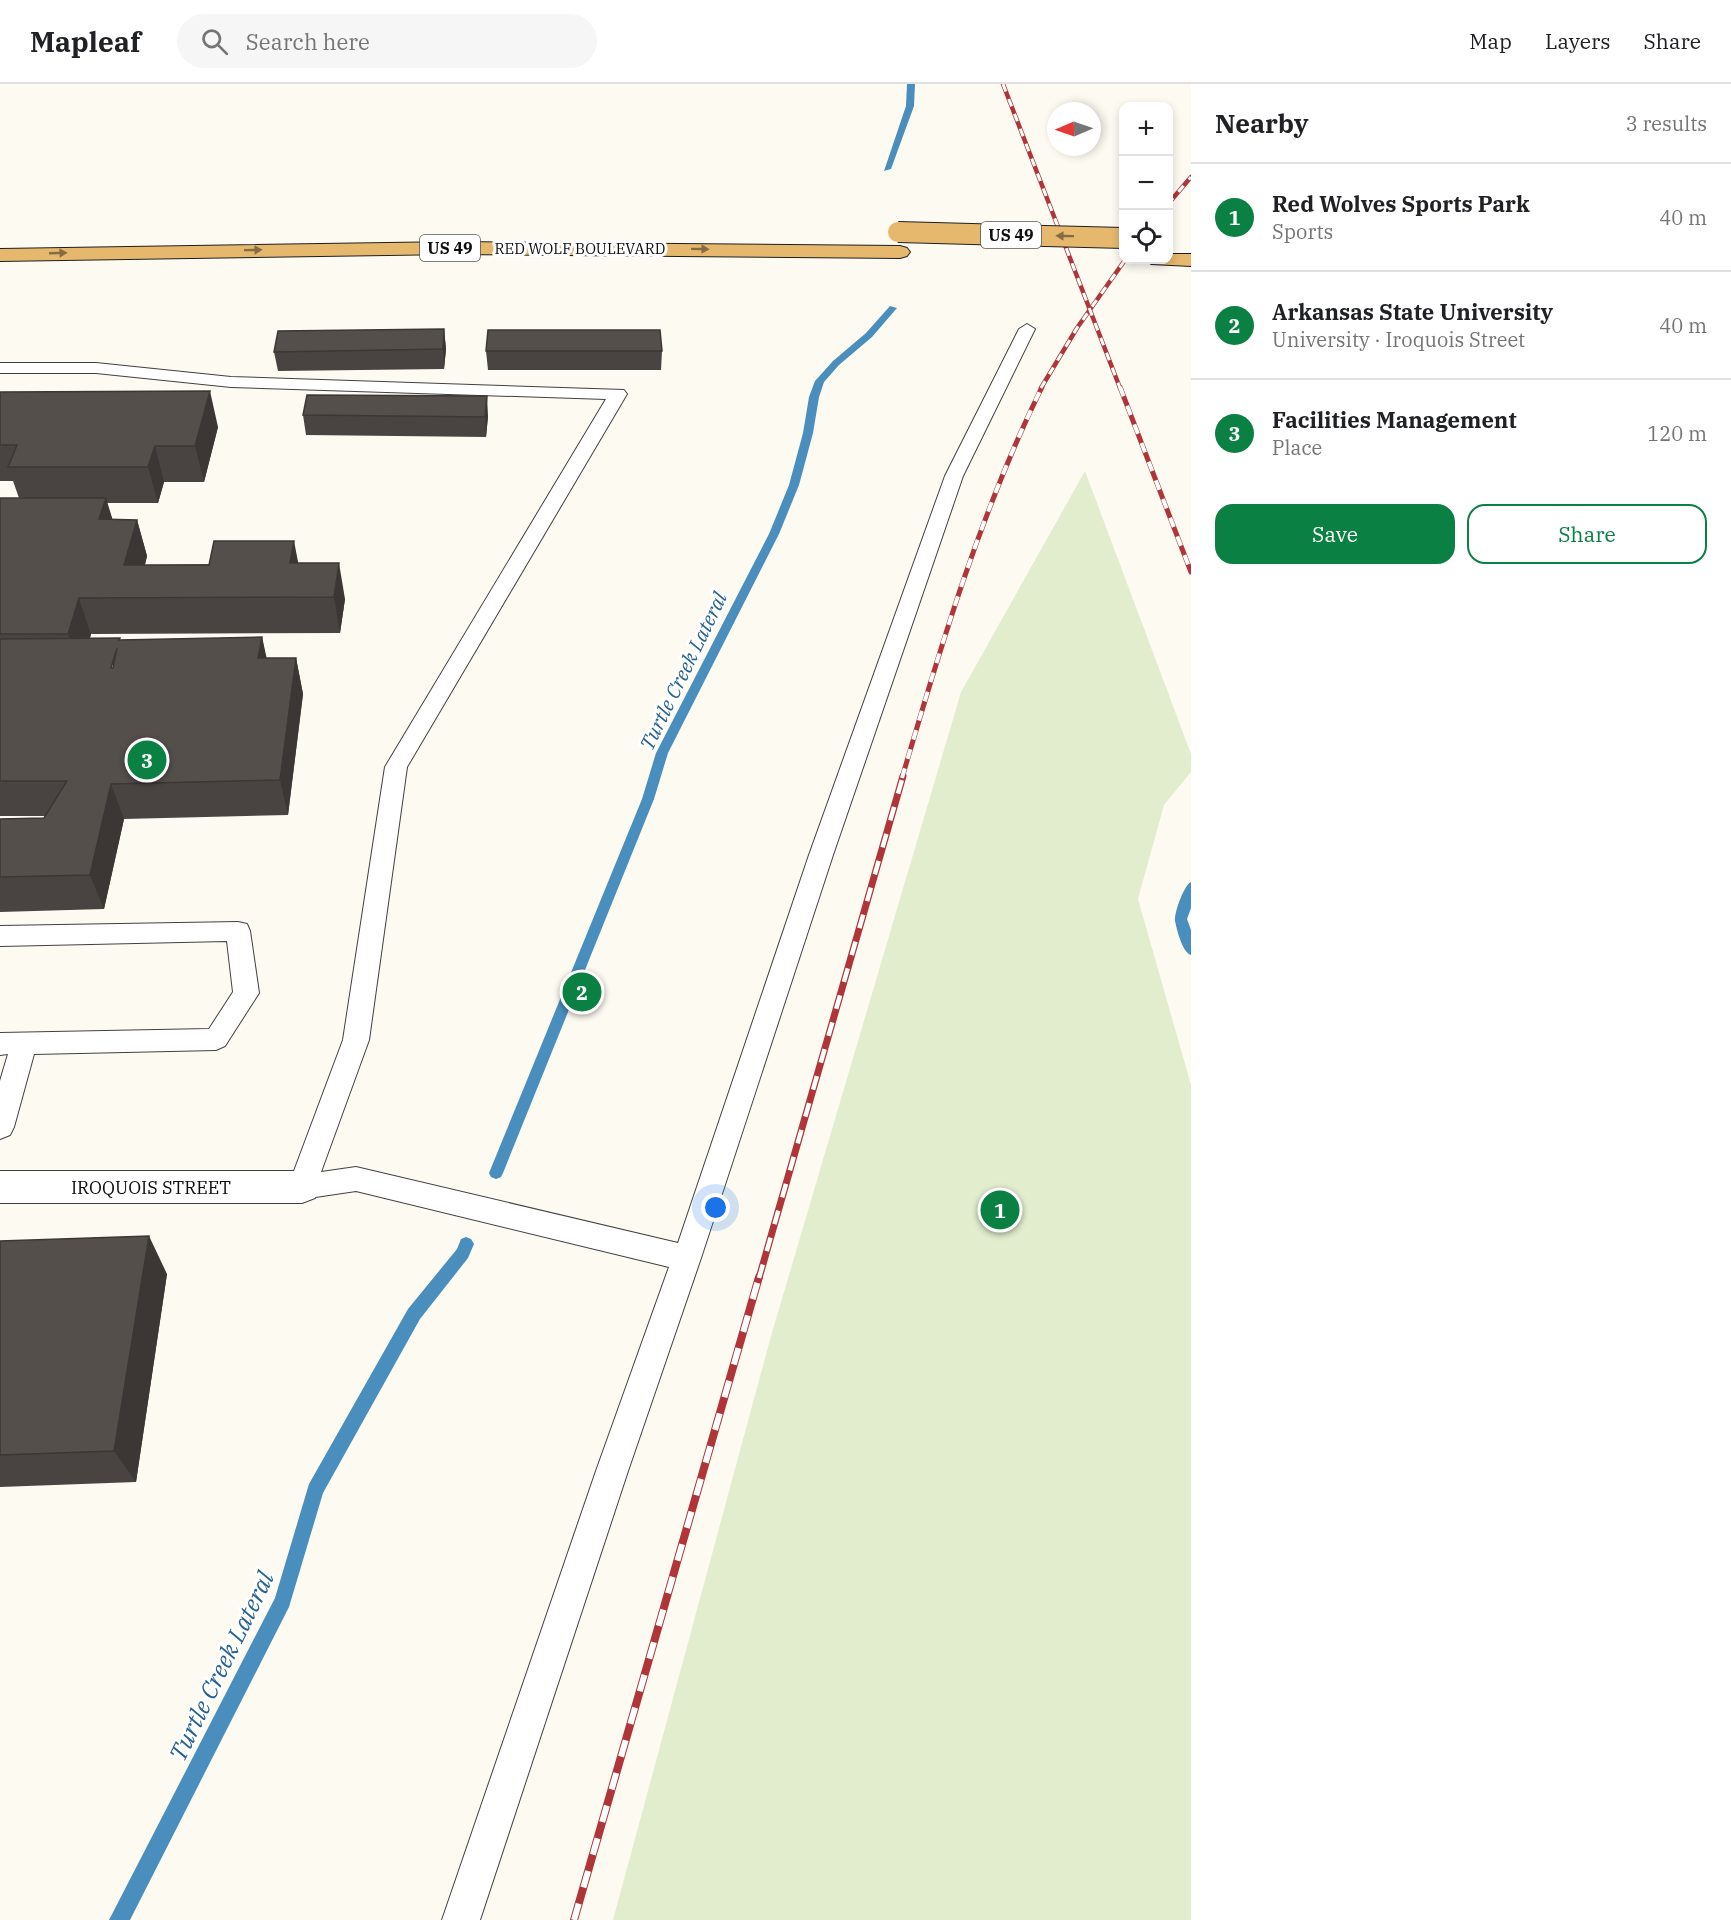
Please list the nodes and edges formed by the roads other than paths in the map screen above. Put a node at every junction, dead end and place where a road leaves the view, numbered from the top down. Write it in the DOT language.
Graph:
graph roads {
  1 [pos="875,232"];
  2 [pos="1119,238"];
  3 [pos="899,242"];
  4 [pos="924,253"];
  5 [pos="0,255"];
  6 [pos="1173,260"];
  7 [pos="1191,260"];
  8 [pos="1027,329"];
  9 [pos="0,368"];
  10 [pos="0,936"];
  11 [pos="12,1043"];
  12 [pos="0,1127"];
  13 [pos="0,1187"];
  14 [pos="302,1187"];
  15 [pos="687,1258"];
  16 [pos="461,1920"];
  1 -- 3 [label="highway, RED WOLF BOULEVARD / US 49"];
  2 -- 3 [label="highway, RED WOLF BOULEVARD / US 49, one-way, bridge"];
  3 -- 4 [label="highway, RED WOLF BOULEVARD / US 49"];
  5 -- 3 [label="highway, RED WOLF BOULEVARD / US 49, one-way"];
  6 -- 7 [label="highway"];
  8 -- 15 [label="lane"];
  9 -- 14 [label="lane"];
  10 -- 11 [label="lane"];
  11 -- 12 [label="lane"];
  13 -- 14 [label="street, IROQUOIS STREET"];
  14 -- 15 [label="lane"];
  15 -- 16 [label="lane"];
}
